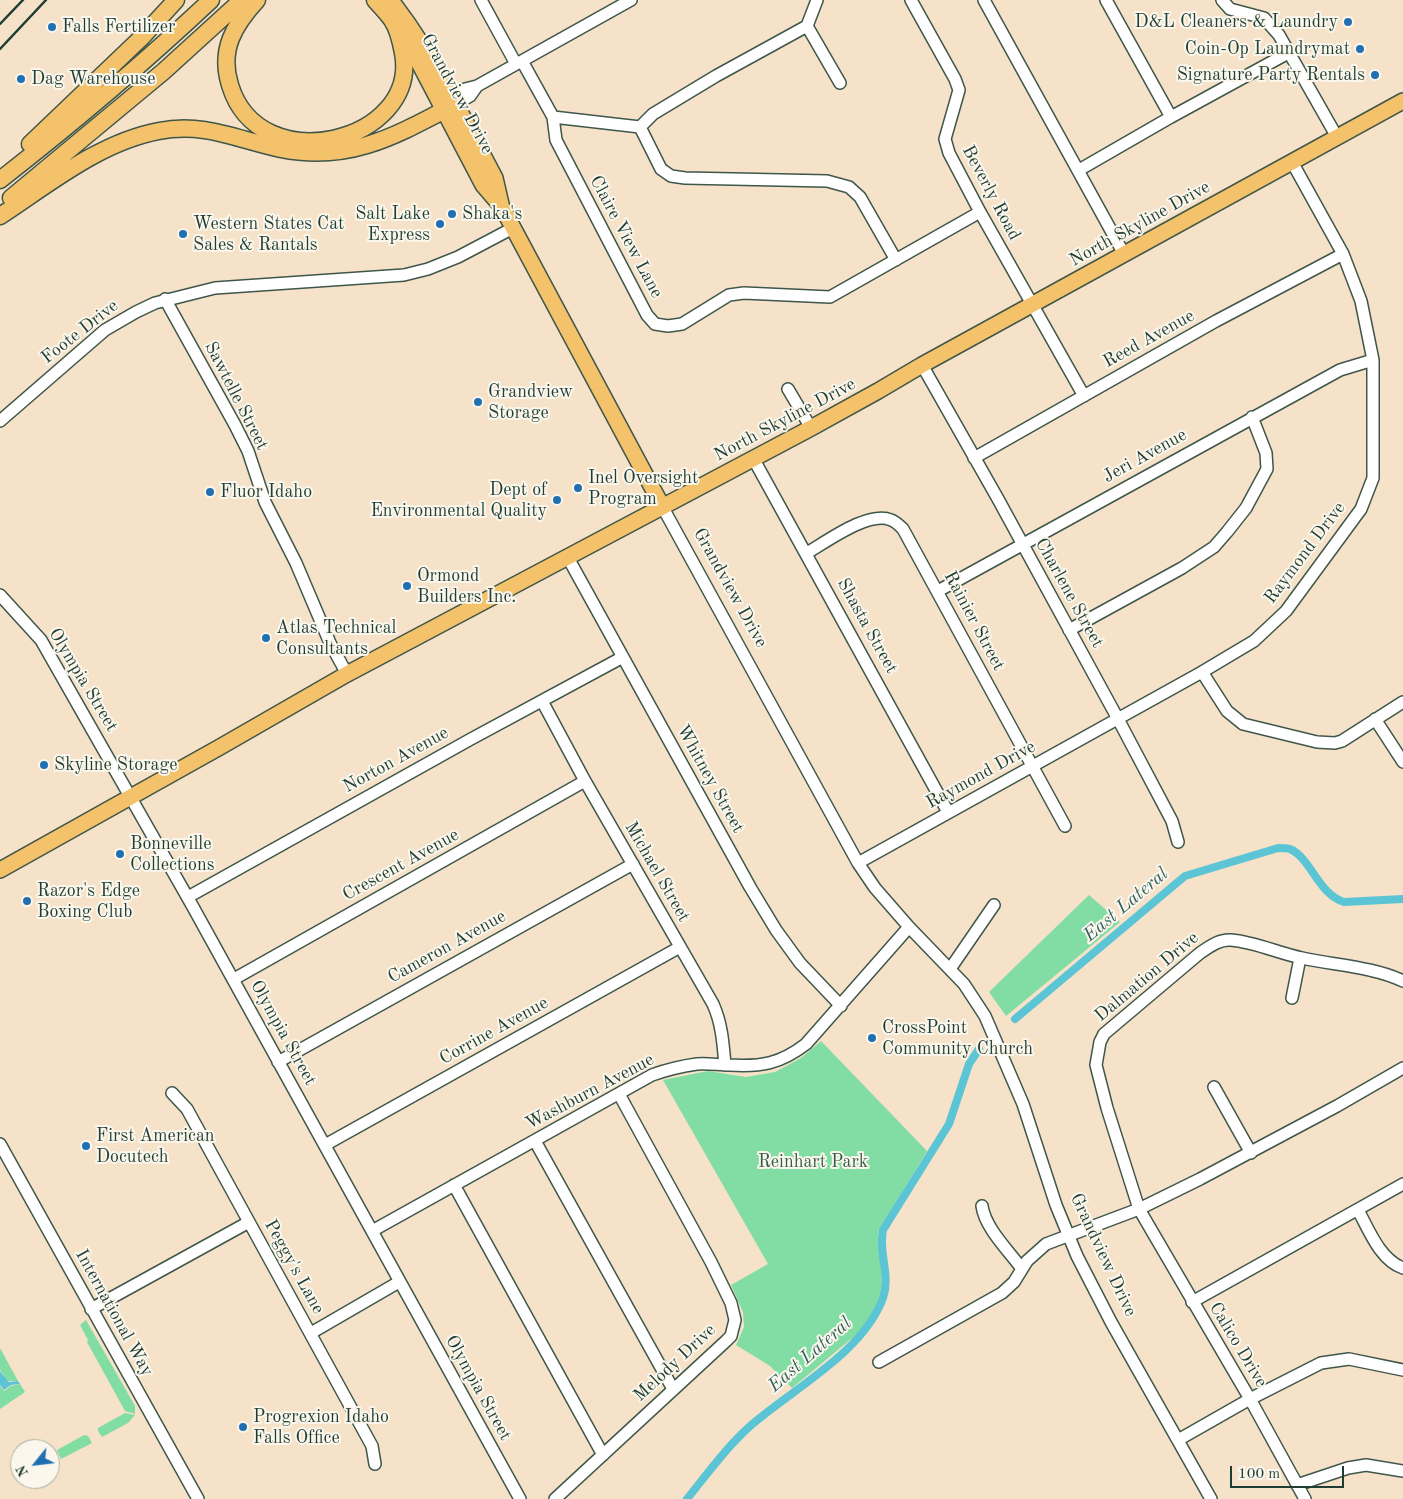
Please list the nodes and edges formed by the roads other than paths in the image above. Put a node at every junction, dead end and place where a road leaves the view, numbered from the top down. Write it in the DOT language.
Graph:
graph roads {
  1 [pos="176,0"];
  2 [pos="211,0"];
  3 [pos="242,0"];
  4 [pos="257,0"];
  5 [pos="375,0"];
  6 [pos="390,0"];
  7 [pos="481,0"];
  8 [pos="631,0"];
  9 [pos="817,0"];
  10 [pos="911,0"];
  11 [pos="984,0"];
  12 [pos="1106,0"];
  13 [pos="1222,0"];
  14 [pos="614,4"];
  15 [pos="393,22"];
  16 [pos="807,26"];
  17 [pos="1290,52"];
  18 [pos="519,63"];
  19 [pos="840,83"];
  20 [pos="1403,101"];
  21 [pos="448,103"];
  22 [pos="553,117"];
  23 [pos="1170,117"];
  24 [pos="640,127"];
  25 [pos="1337,137"];
  26 [pos="298,142"];
  27 [pos="1292,162"];
  28 [pos="1079,170"];
  29 [pos="0,173"];
  30 [pos="0,180"];
  31 [pos="0,207"];
  32 [pos="980,212"];
  33 [pos="0,216"];
  34 [pos="513,228"];
  35 [pos="1124,254"];
  36 [pos="1342,254"];
  37 [pos="896,260"];
  38 [pos="165,299"];
  39 [pos="1033,305"];
  40 [pos="1373,360"];
  41 [pos="922,365"];
  42 [pos="788,389"];
  43 [pos="1084,396"];
  44 [pos="1252,417"];
  45 [pos="0,421"];
  46 [pos="811,428"];
  47 [pos="753,458"];
  48 [pos="974,458"];
  49 [pos="662,506"];
  50 [pos="1023,544"];
  51 [pos="807,553"];
  52 [pos="567,556"];
  53 [pos="938,591"];
  54 [pos="0,595"];
  55 [pos="1069,630"];
  56 [pos="623,657"];
  57 [pos="1202,672"];
  58 [pos="347,674"];
  59 [pos="542,701"];
  60 [pos="1403,702"];
  61 [pos="1118,719"];
  62 [pos="1375,720"];
  63 [pos="1403,762"];
  64 [pos="1033,767"];
  65 [pos="586,781"];
  66 [pos="131,796"];
  67 [pos="948,812"];
  68 [pos="1065,826"];
  69 [pos="1178,842"];
  70 [pos="858,863"];
  71 [pos="633,864"];
  72 [pos="0,870"];
  73 [pos="188,897"];
  74 [pos="994,905"];
  75 [pos="909,927"];
  76 [pos="680,947"];
  77 [pos="1300,958"];
  78 [pos="950,969"];
  79 [pos="234,980"];
  80 [pos="1403,981"];
  81 [pos="1292,998"];
  82 [pos="841,1006"];
  83 [pos="278,1062"];
  84 [pos="725,1065"];
  85 [pos="1403,1068"];
  86 [pos="1214,1087"];
  87 [pos="172,1093"];
  88 [pos="619,1094"];
  89 [pos="536,1141"];
  90 [pos="0,1144"];
  91 [pos="325,1145"];
  92 [pos="1251,1153"];
  93 [pos="1403,1184"];
  94 [pos="454,1185"];
  95 [pos="982,1206"];
  96 [pos="1139,1209"];
  97 [pos="1358,1210"];
  98 [pos="249,1222"];
  99 [pos="372,1231"];
  100 [pos="1068,1236"];
  101 [pos="1403,1268"];
  102 [pos="1022,1269"];
  103 [pos="400,1282"];
  104 [pos="1192,1302"];
  105 [pos="91,1309"];
  106 [pos="311,1333"];
  107 [pos="879,1362"];
  108 [pos="1403,1370"];
  109 [pos="673,1389"];
  110 [pos="1250,1399"];
  111 [pos="1178,1440"];
  112 [pos="603,1455"];
  113 [pos="375,1464"];
  114 [pos="1403,1471"];
  115 [pos="1297,1485"];
  116 [pos="198,1499"];
  117 [pos="520,1499"];
  118 [pos="555,1499"];
  119 [pos="1211,1499"];
  120 [pos="1305,1499"];
  1 -- 29 [label="highway"];
  2 -- 30 [label="highway"];
  3 -- 31 [label="highway"];
  4 -- 26 [label="highway"];
  5 -- 15 [label="highway, Grandview Drive"];
  6 -- 21 [label="highway, Grandview Drive"];
  7 -- 18 [label="street, Claire View Lane"];
  8 -- 14 [label="street"];
  9 -- 16 [label="street"];
  10 -- 32 [label="street, Beverly Road"];
  11 -- 28 [label="street"];
  12 -- 23 [label="street"];
  13 -- 17 [label="street"];
  14 -- 18 [label="street"];
  15 -- 21 [label="main road, Grandview Drive"];
  15 -- 26 [label="highway"];
  16 -- 19 [label="street"];
  16 -- 24 [label="street"];
  17 -- 23 [label="street"];
  17 -- 25 [label="street"];
  18 -- 21 [label="street"];
  18 -- 22 [label="street, Claire View Lane"];
  20 -- 25 [label="main road, North Skyline Drive"];
  21 -- 26 [label="highway"];
  21 -- 33 [label="highway"];
  21 -- 34 [label="main road, Grandview Drive"];
  22 -- 24 [label="street"];
  22 -- 37 [label="street, Claire View Lane"];
  23 -- 28 [label="street"];
  24 -- 37 [label="street"];
  25 -- 27 [label="main road, North Skyline Drive"];
  27 -- 35 [label="main road, North Skyline Drive"];
  27 -- 36 [label="street, Raymond Drive"];
  28 -- 35 [label="street"];
  32 -- 37 [label="street, Claire View Lane"];
  32 -- 39 [label="street, Beverly Road"];
  34 -- 38 [label="street, Foote Drive"];
  34 -- 49 [label="main road, Grandview Drive"];
  35 -- 39 [label="main road, North Skyline Drive"];
  36 -- 40 [label="street, Raymond Drive"];
  36 -- 43 [label="street, Reed Avenue"];
  38 -- 45 [label="street, Foote Drive"];
  38 -- 58 [label="street, Sawtelle Street"];
  39 -- 41 [label="main road, North Skyline Drive"];
  39 -- 43 [label="street, Beverly Road"];
  40 -- 44 [label="street, Jeri Avenue"];
  40 -- 57 [label="street, Raymond Drive"];
  41 -- 46 [label="main road, North Skyline Drive"];
  41 -- 48 [label="street, Charlene Street"];
  42 -- 46 [label="street"];
  43 -- 48 [label="street, Reed Avenue"];
  44 -- 50 [label="street, Jeri Avenue"];
  44 -- 55 [label="street"];
  46 -- 47 [label="main road, North Skyline Drive"];
  47 -- 49 [label="main road, North Skyline Drive"];
  47 -- 51 [label="street, Shasta Street"];
  48 -- 50 [label="street, Charlene Street"];
  49 -- 52 [label="main road, North Skyline Drive"];
  49 -- 70 [label="street, Grandview Drive"];
  50 -- 53 [label="street, Jeri Avenue"];
  50 -- 55 [label="street, Charlene Street"];
  51 -- 53 [label="street, Rainier Street"];
  51 -- 67 [label="street, Shasta Street"];
  52 -- 56 [label="street, Whitney Street"];
  52 -- 58 [label="main road, North Skyline Drive"];
  53 -- 64 [label="street, Rainier Street"];
  54 -- 66 [label="street, Olympia Street"];
  55 -- 61 [label="street, Charlene Street"];
  56 -- 59 [label="street, Norton Avenue"];
  56 -- 82 [label="street, Whitney Street"];
  57 -- 61 [label="street, Raymond Drive"];
  57 -- 62 [label="street"];
  58 -- 66 [label="main road, North Skyline Drive"];
  59 -- 65 [label="street, Michael Street"];
  59 -- 73 [label="street, Norton Avenue"];
  60 -- 62 [label="street"];
  61 -- 64 [label="street, Raymond Drive"];
  61 -- 69 [label="street, Charlene Street"];
  62 -- 63 [label="street"];
  64 -- 67 [label="street, Raymond Drive"];
  64 -- 68 [label="street, Rainier Street"];
  65 -- 71 [label="street, Michael Street"];
  65 -- 79 [label="street, Crescent Avenue"];
  66 -- 72 [label="main road, North Skyline Drive"];
  66 -- 73 [label="street, Olympia Street"];
  67 -- 70 [label="street, Raymond Drive"];
  70 -- 75 [label="street, Grandview Drive"];
  71 -- 76 [label="street, Michael Street"];
  71 -- 83 [label="street, Cameron Avenue"];
  73 -- 79 [label="street, Olympia Street"];
  74 -- 78 [label="street"];
  75 -- 78 [label="street, Grandview Drive"];
  75 -- 82 [label="street, Washburn Avenue"];
  76 -- 84 [label="street, Michael Street"];
  76 -- 91 [label="street, Corrine Avenue"];
  77 -- 80 [label="street, Dalmation Drive"];
  77 -- 81 [label="street"];
  77 -- 96 [label="street, Dalmation Drive"];
  78 -- 100 [label="street, Grandview Drive"];
  79 -- 83 [label="street, Olympia Street"];
  82 -- 84 [label="street, Washburn Avenue"];
  83 -- 91 [label="street, Olympia Street"];
  84 -- 88 [label="street, Washburn Avenue"];
  85 -- 92 [label="street"];
  86 -- 92 [label="street"];
  87 -- 98 [label="street, Peggy's Lane"];
  88 -- 89 [label="street, Washburn Avenue"];
  88 -- 109 [label="street, Melody Drive"];
  89 -- 94 [label="street, Washburn Avenue"];
  89 -- 109 [label="street"];
  90 -- 105 [label="street, International Way"];
  91 -- 99 [label="street, Olympia Street"];
  92 -- 96 [label="street"];
  93 -- 97 [label="street"];
  94 -- 99 [label="street, Washburn Avenue"];
  94 -- 112 [label="street"];
  95 -- 102 [label="street"];
  96 -- 100 [label="street"];
  96 -- 104 [label="street, Calico Drive"];
  97 -- 101 [label="street"];
  97 -- 104 [label="street"];
  98 -- 105 [label="street"];
  98 -- 106 [label="street, Peggy's Lane"];
  99 -- 103 [label="street, Olympia Street"];
  100 -- 102 [label="street"];
  100 -- 111 [label="street, Grandview Drive"];
  102 -- 107 [label="street"];
  103 -- 106 [label="street"];
  103 -- 117 [label="street, Olympia Street"];
  104 -- 110 [label="street, Calico Drive"];
  105 -- 116 [label="street, International Way"];
  106 -- 113 [label="street, Peggy's Lane"];
  108 -- 110 [label="street"];
  109 -- 112 [label="street, Melody Drive"];
  110 -- 111 [label="street"];
  110 -- 115 [label="street, Calico Drive"];
  111 -- 119 [label="street, Grandview Drive"];
  112 -- 118 [label="street, Melody Drive"];
  114 -- 115 [label="street"];
  115 -- 120 [label="street, Calico Drive"];
}
